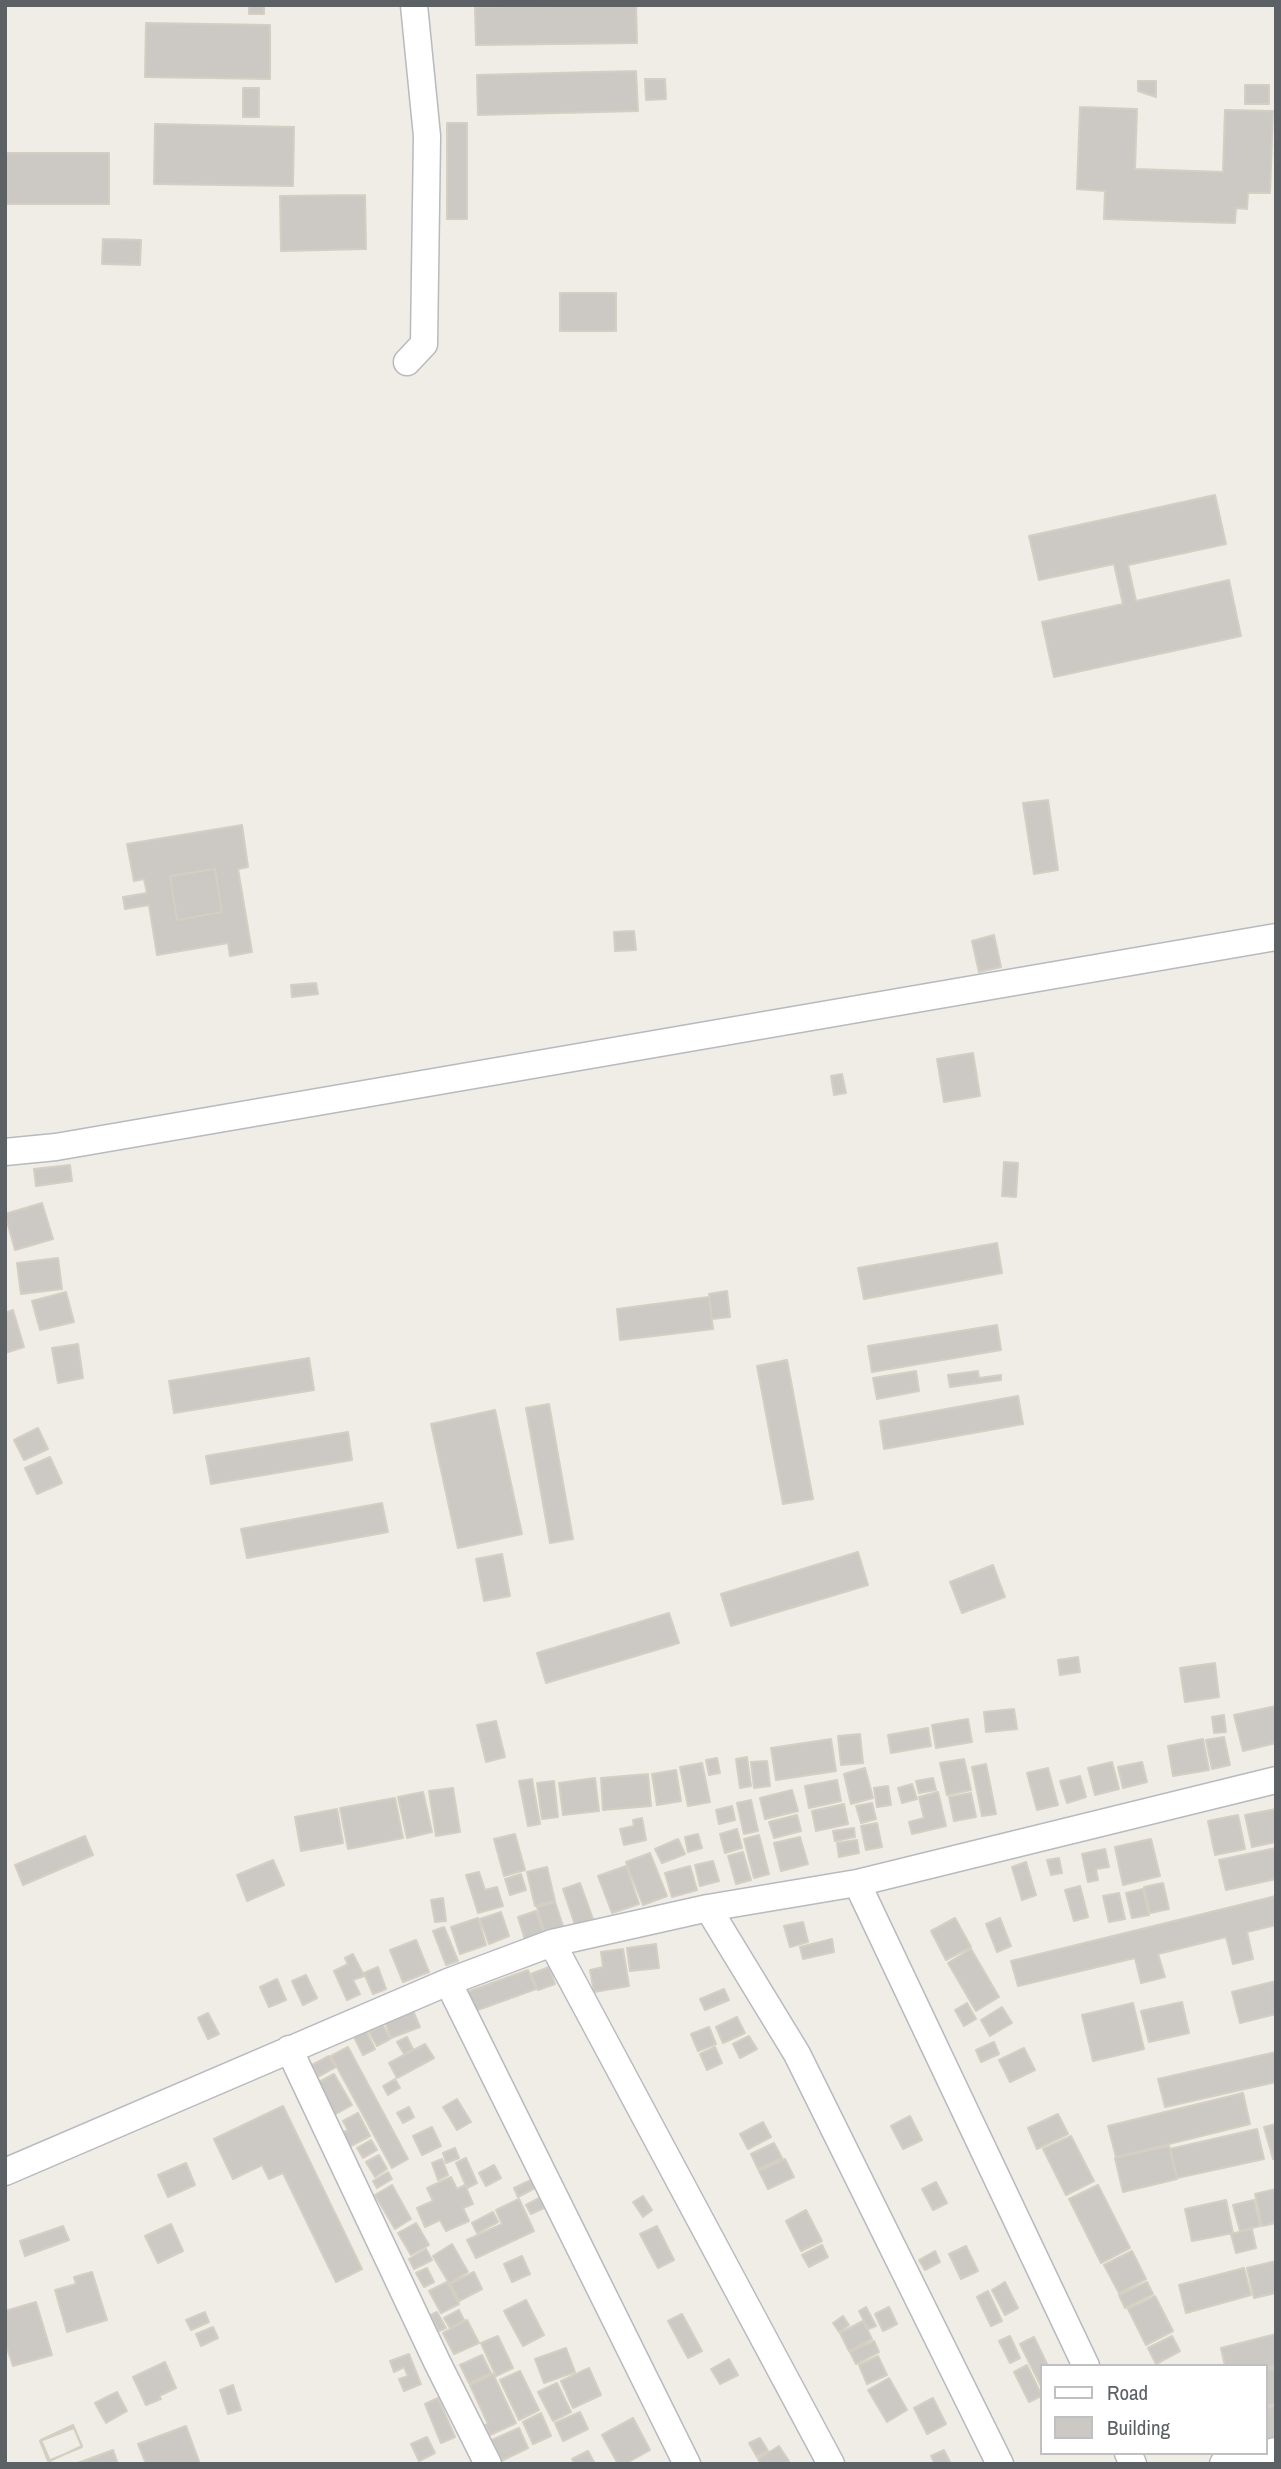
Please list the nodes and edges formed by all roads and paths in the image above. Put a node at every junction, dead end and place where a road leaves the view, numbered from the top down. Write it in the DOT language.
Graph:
graph roads {
  1 [pos="414,5"];
  2 [pos="407,362"];
  3 [pos="1276,937"];
  4 [pos="5,1152"];
  5 [pos="1276,1780"];
  6 [pos="857,1882"];
  7 [pos="708,1908"];
  8 [pos="552,1943"];
  9 [pos="449,1983"];
  10 [pos="289,2049"];
  11 [pos="5,2172"];
  12 [pos="1086,2364"];
  13 [pos="1260,2455"];
  14 [pos="488,2464"];
  15 [pos="687,2464"];
  16 [pos="831,2464"];
  17 [pos="1000,2464"];
  18 [pos="1223,2464"];
  1 -- 2 [label="street"];
  3 -- 4 [label="street"];
  5 -- 6 [label="street"];
  6 -- 7 [label="street"];
  6 -- 12 [label="street"];
  7 -- 8 [label="street"];
  7 -- 17 [label="street"];
  8 -- 9 [label="street"];
  8 -- 16 [label="street"];
  9 -- 10 [label="street"];
  9 -- 15 [label="street"];
  10 -- 11 [label="street"];
  10 -- 14 [label="street"];
  13 -- 18 [label="street"];
}
